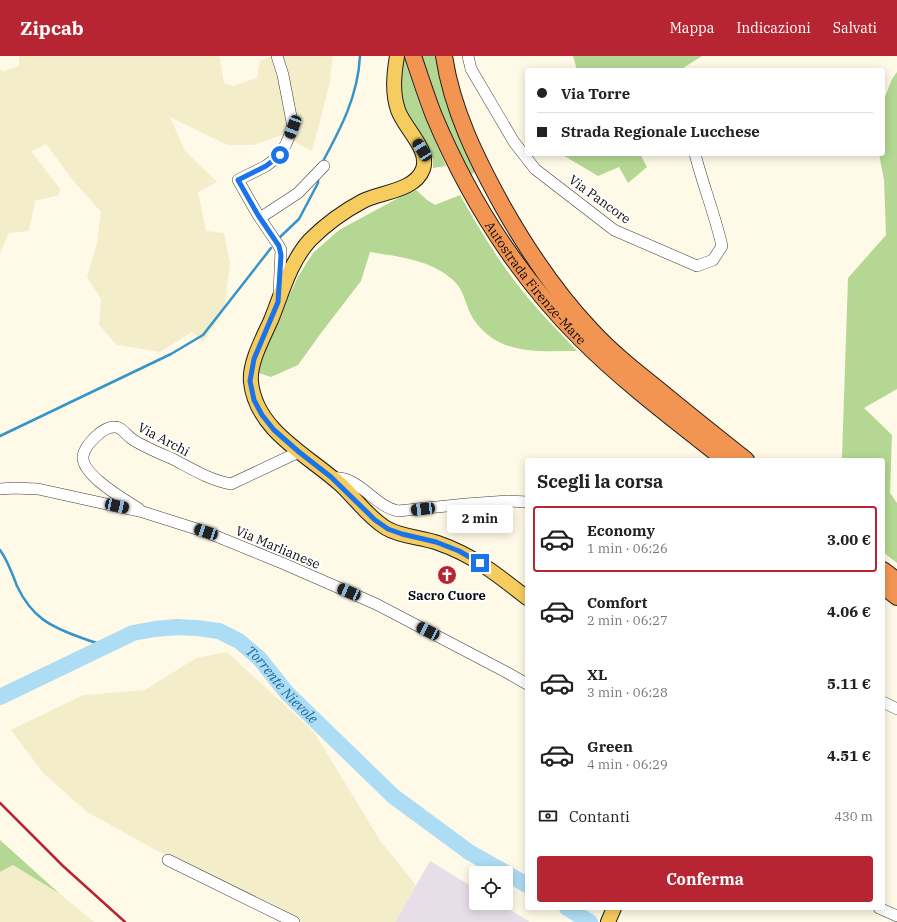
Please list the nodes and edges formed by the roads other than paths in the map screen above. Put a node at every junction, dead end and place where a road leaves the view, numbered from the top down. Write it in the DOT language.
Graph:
graph roads {
  1 [pos="277,56"];
  2 [pos="397,56"];
  3 [pos="413,56"];
  4 [pos="444,56"];
  5 [pos="468,56"];
  6 [pos="525,156"];
  7 [pos="525,156"];
  8 [pos="696,156"];
  9 [pos="324,166"];
  10 [pos="260,218"];
  11 [pos="278,302"];
  12 [pos="299,452"];
  13 [pos="723,458"];
  14 [pos="744,458"];
  15 [pos="331,477"];
  16 [pos="0,489"];
  17 [pos="525,502"];
  18 [pos="143,512"];
  19 [pos="885,572"];
  20 [pos="897,581"];
  21 [pos="885,588"];
  22 [pos="525,596"];
  23 [pos="897,597"];
  24 [pos="525,683"];
  25 [pos="885,703"];
  26 [pos="897,709"];
  27 [pos="168,860"];
  28 [pos="613,910"];
  29 [pos="884,910"];
  30 [pos="897,916"];
  31 [pos="294,922"];
  32 [pos="608,922"];
  1 -- 10 [label="street"];
  2 -- 11 [label="main road"];
  3 -- 13 [label="highway, Autostrada Firenze-Mare"];
  4 -- 14 [label="highway, Autostrada Firenze-Mare"];
  5 -- 6 [label="street, Via Pancore"];
  7 -- 8 [label="street, Via Pancore"];
  9 -- 10 [label="street"];
  10 -- 11 [label="street"];
  11 -- 12 [label="main road"];
  12 -- 15 [label="main road"];
  12 -- 18 [label="street, Via Archi"];
  15 -- 17 [label="street"];
  15 -- 22 [label="main road"];
  16 -- 18 [label="street, Via Marlianese"];
  18 -- 24 [label="street, Via Marlianese"];
  19 -- 20 [label="highway"];
  21 -- 23 [label="highway"];
  25 -- 26 [label="street"];
  27 -- 31 [label="street"];
  28 -- 32 [label="main road"];
  29 -- 30 [label="street"];
}
